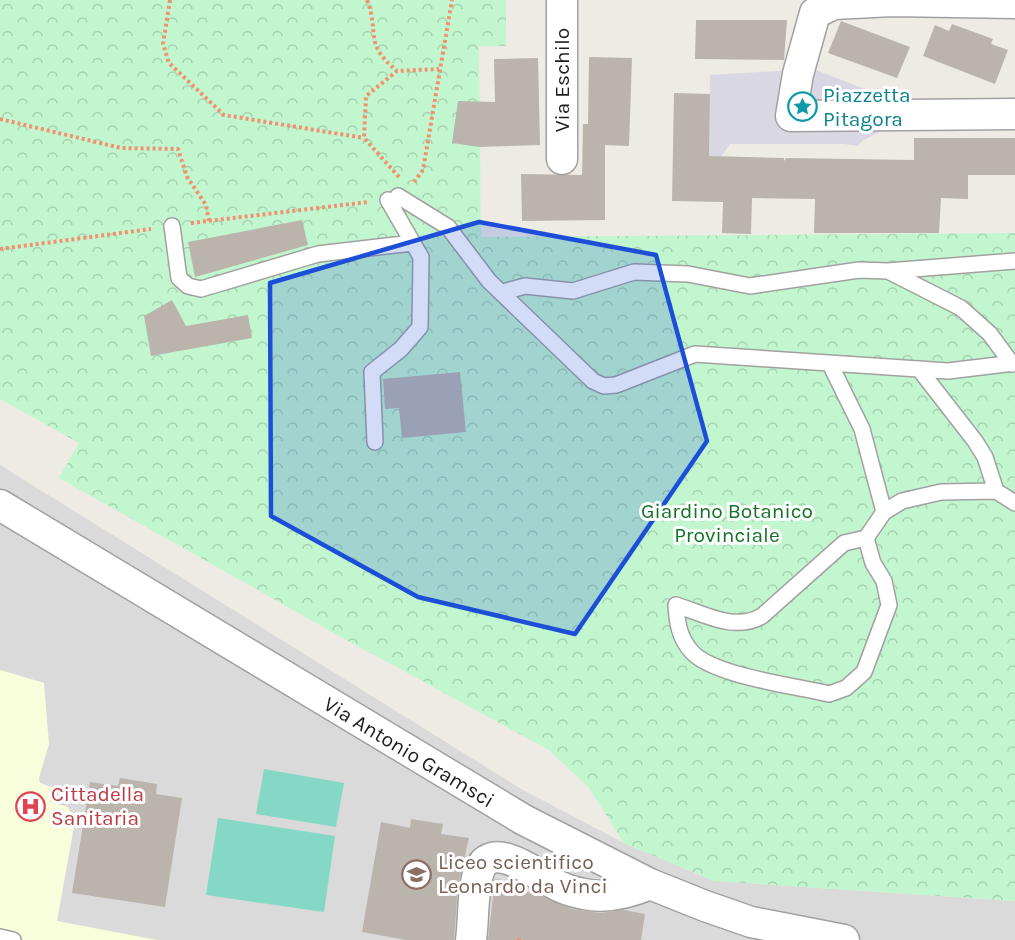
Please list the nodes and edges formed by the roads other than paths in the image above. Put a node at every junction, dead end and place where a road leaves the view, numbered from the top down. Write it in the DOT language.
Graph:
graph roads {
  1 [pos="562,0"];
  2 [pos="1015,3"];
  3 [pos="1015,114"];
  4 [pos="562,159"];
  5 [pos="172,226"];
  6 [pos="412,243"];
  7 [pos="1015,261"];
  8 [pos="888,271"];
  9 [pos="503,292"];
  10 [pos="1014,363"];
  11 [pos="830,364"];
  12 [pos="919,369"];
  13 [pos="375,442"];
  14 [pos="996,491"];
  15 [pos="1015,503"];
  16 [pos="0,505"];
  17 [pos="884,512"];
  18 [pos="866,537"];
  19 [pos="650,884"];
  20 [pos="0,937"];
  21 [pos="13,940"];
  22 [pos="471,940"];
  23 [pos="844,940"];
  1 -- 4 [label="street, Via Eschilo"];
  2 -- 3 [label="street"];
  5 -- 6 [label="lane"];
  6 -- 9 [label="lane"];
  6 -- 13 [label="lane"];
  7 -- 8 [label="lane"];
  8 -- 9 [label="lane"];
  8 -- 10 [label="lane"];
  9 -- 11 [label="lane"];
  10 -- 12 [label="lane"];
  11 -- 12 [label="lane"];
  11 -- 17 [label="lane"];
  12 -- 14 [label="lane"];
  14 -- 15 [label="lane"];
  14 -- 17 [label="lane"];
  16 -- 19 [label="street, Via Antonio Gramsci"];
  17 -- 18 [label="lane"];
  18 -- 18 [label="lane"];
  19 -- 22 [label="street"];
  19 -- 23 [label="street, Via Antonio Gramsci"];
  20 -- 21 [label="lane"];
}
